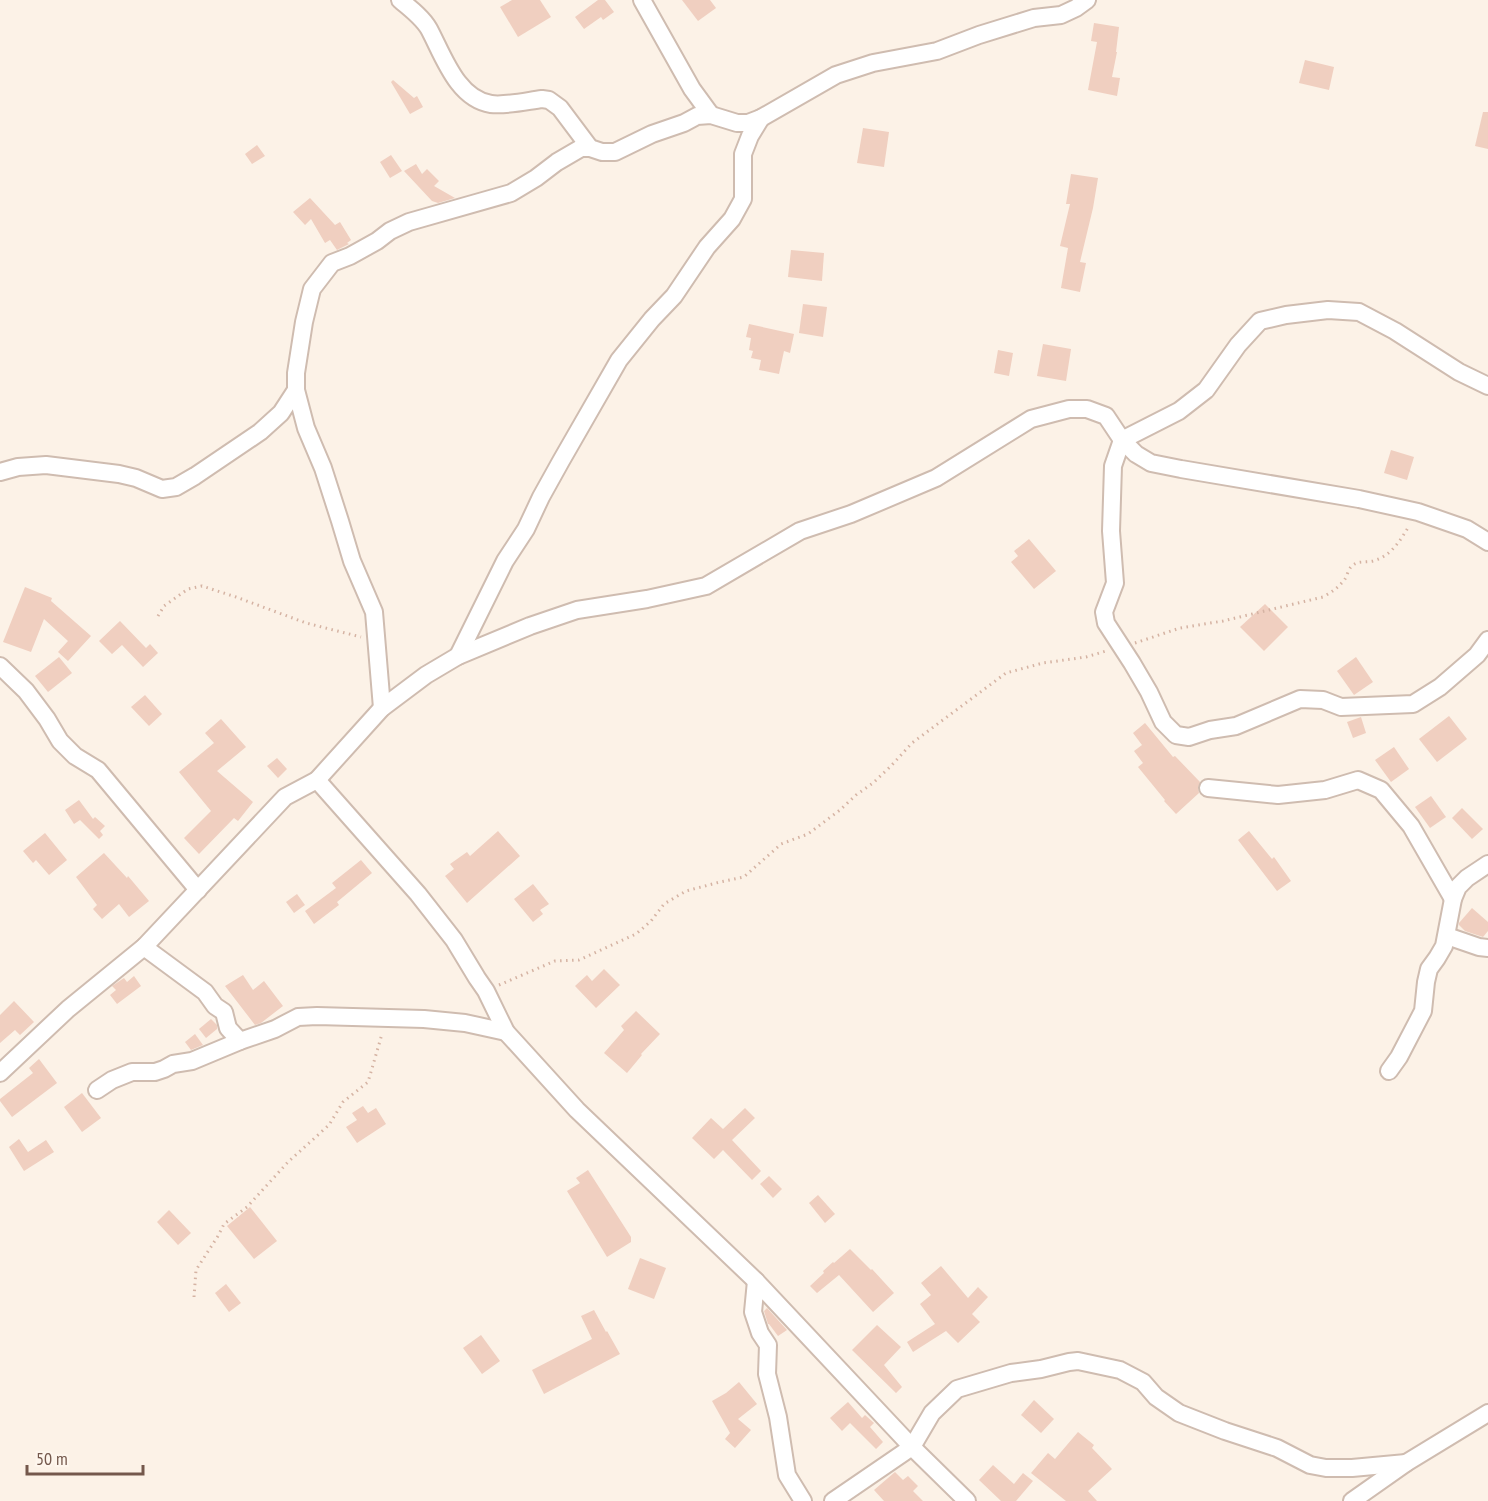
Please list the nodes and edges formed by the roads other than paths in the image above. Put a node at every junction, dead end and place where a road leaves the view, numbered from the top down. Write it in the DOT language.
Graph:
graph roads {
  1 [pos="400,0"];
  2 [pos="642,0"];
  3 [pos="1087,0"];
  4 [pos="711,115"];
  5 [pos="761,118"];
  6 [pos="590,148"];
  7 [pos="1488,386"];
  8 [pos="296,390"];
  9 [pos="1122,440"];
  10 [pos="0,472"];
  11 [pos="1488,542"];
  12 [pos="1488,640"];
  13 [pos="458,656"];
  14 [pos="0,666"];
  15 [pos="382,708"];
  16 [pos="317,780"];
  17 [pos="1208,788"];
  18 [pos="1488,864"];
  19 [pos="198,890"];
  20 [pos="1453,899"];
  21 [pos="1447,936"];
  22 [pos="144,947"];
  23 [pos="1488,948"];
  24 [pos="506,1032"];
  25 [pos="240,1041"];
  26 [pos="1389,1071"];
  27 [pos="0,1073"];
  28 [pos="97,1090"];
  29 [pos="756,1281"];
  30 [pos="1488,1413"];
  31 [pos="912,1447"];
  32 [pos="1406,1463"];
  33 [pos="803,1501"];
  34 [pos="833,1501"];
  35 [pos="967,1501"];
  36 [pos="1352,1501"];
  1 -- 6 [label="street"];
  2 -- 4 [label="street"];
  3 -- 5 [label="street"];
  4 -- 5 [label="street"];
  4 -- 6 [label="street"];
  5 -- 13 [label="street"];
  6 -- 8 [label="street"];
  7 -- 9 [label="street"];
  8 -- 10 [label="street"];
  8 -- 15 [label="street"];
  9 -- 11 [label="street"];
  9 -- 12 [label="street"];
  9 -- 13 [label="street"];
  13 -- 15 [label="street"];
  14 -- 19 [label="street"];
  15 -- 16 [label="street"];
  16 -- 19 [label="street"];
  16 -- 24 [label="street"];
  17 -- 20 [label="street"];
  18 -- 20 [label="street"];
  19 -- 22 [label="street"];
  20 -- 21 [label="street"];
  21 -- 23 [label="street"];
  21 -- 26 [label="street"];
  22 -- 25 [label="street"];
  22 -- 27 [label="street"];
  24 -- 25 [label="street"];
  24 -- 29 [label="street"];
  25 -- 28 [label="street"];
  29 -- 31 [label="street"];
  29 -- 33 [label="street"];
  30 -- 32 [label="street"];
  31 -- 32 [label="street"];
  31 -- 34 [label="street"];
  31 -- 35 [label="street"];
  32 -- 36 [label="street"];
}
